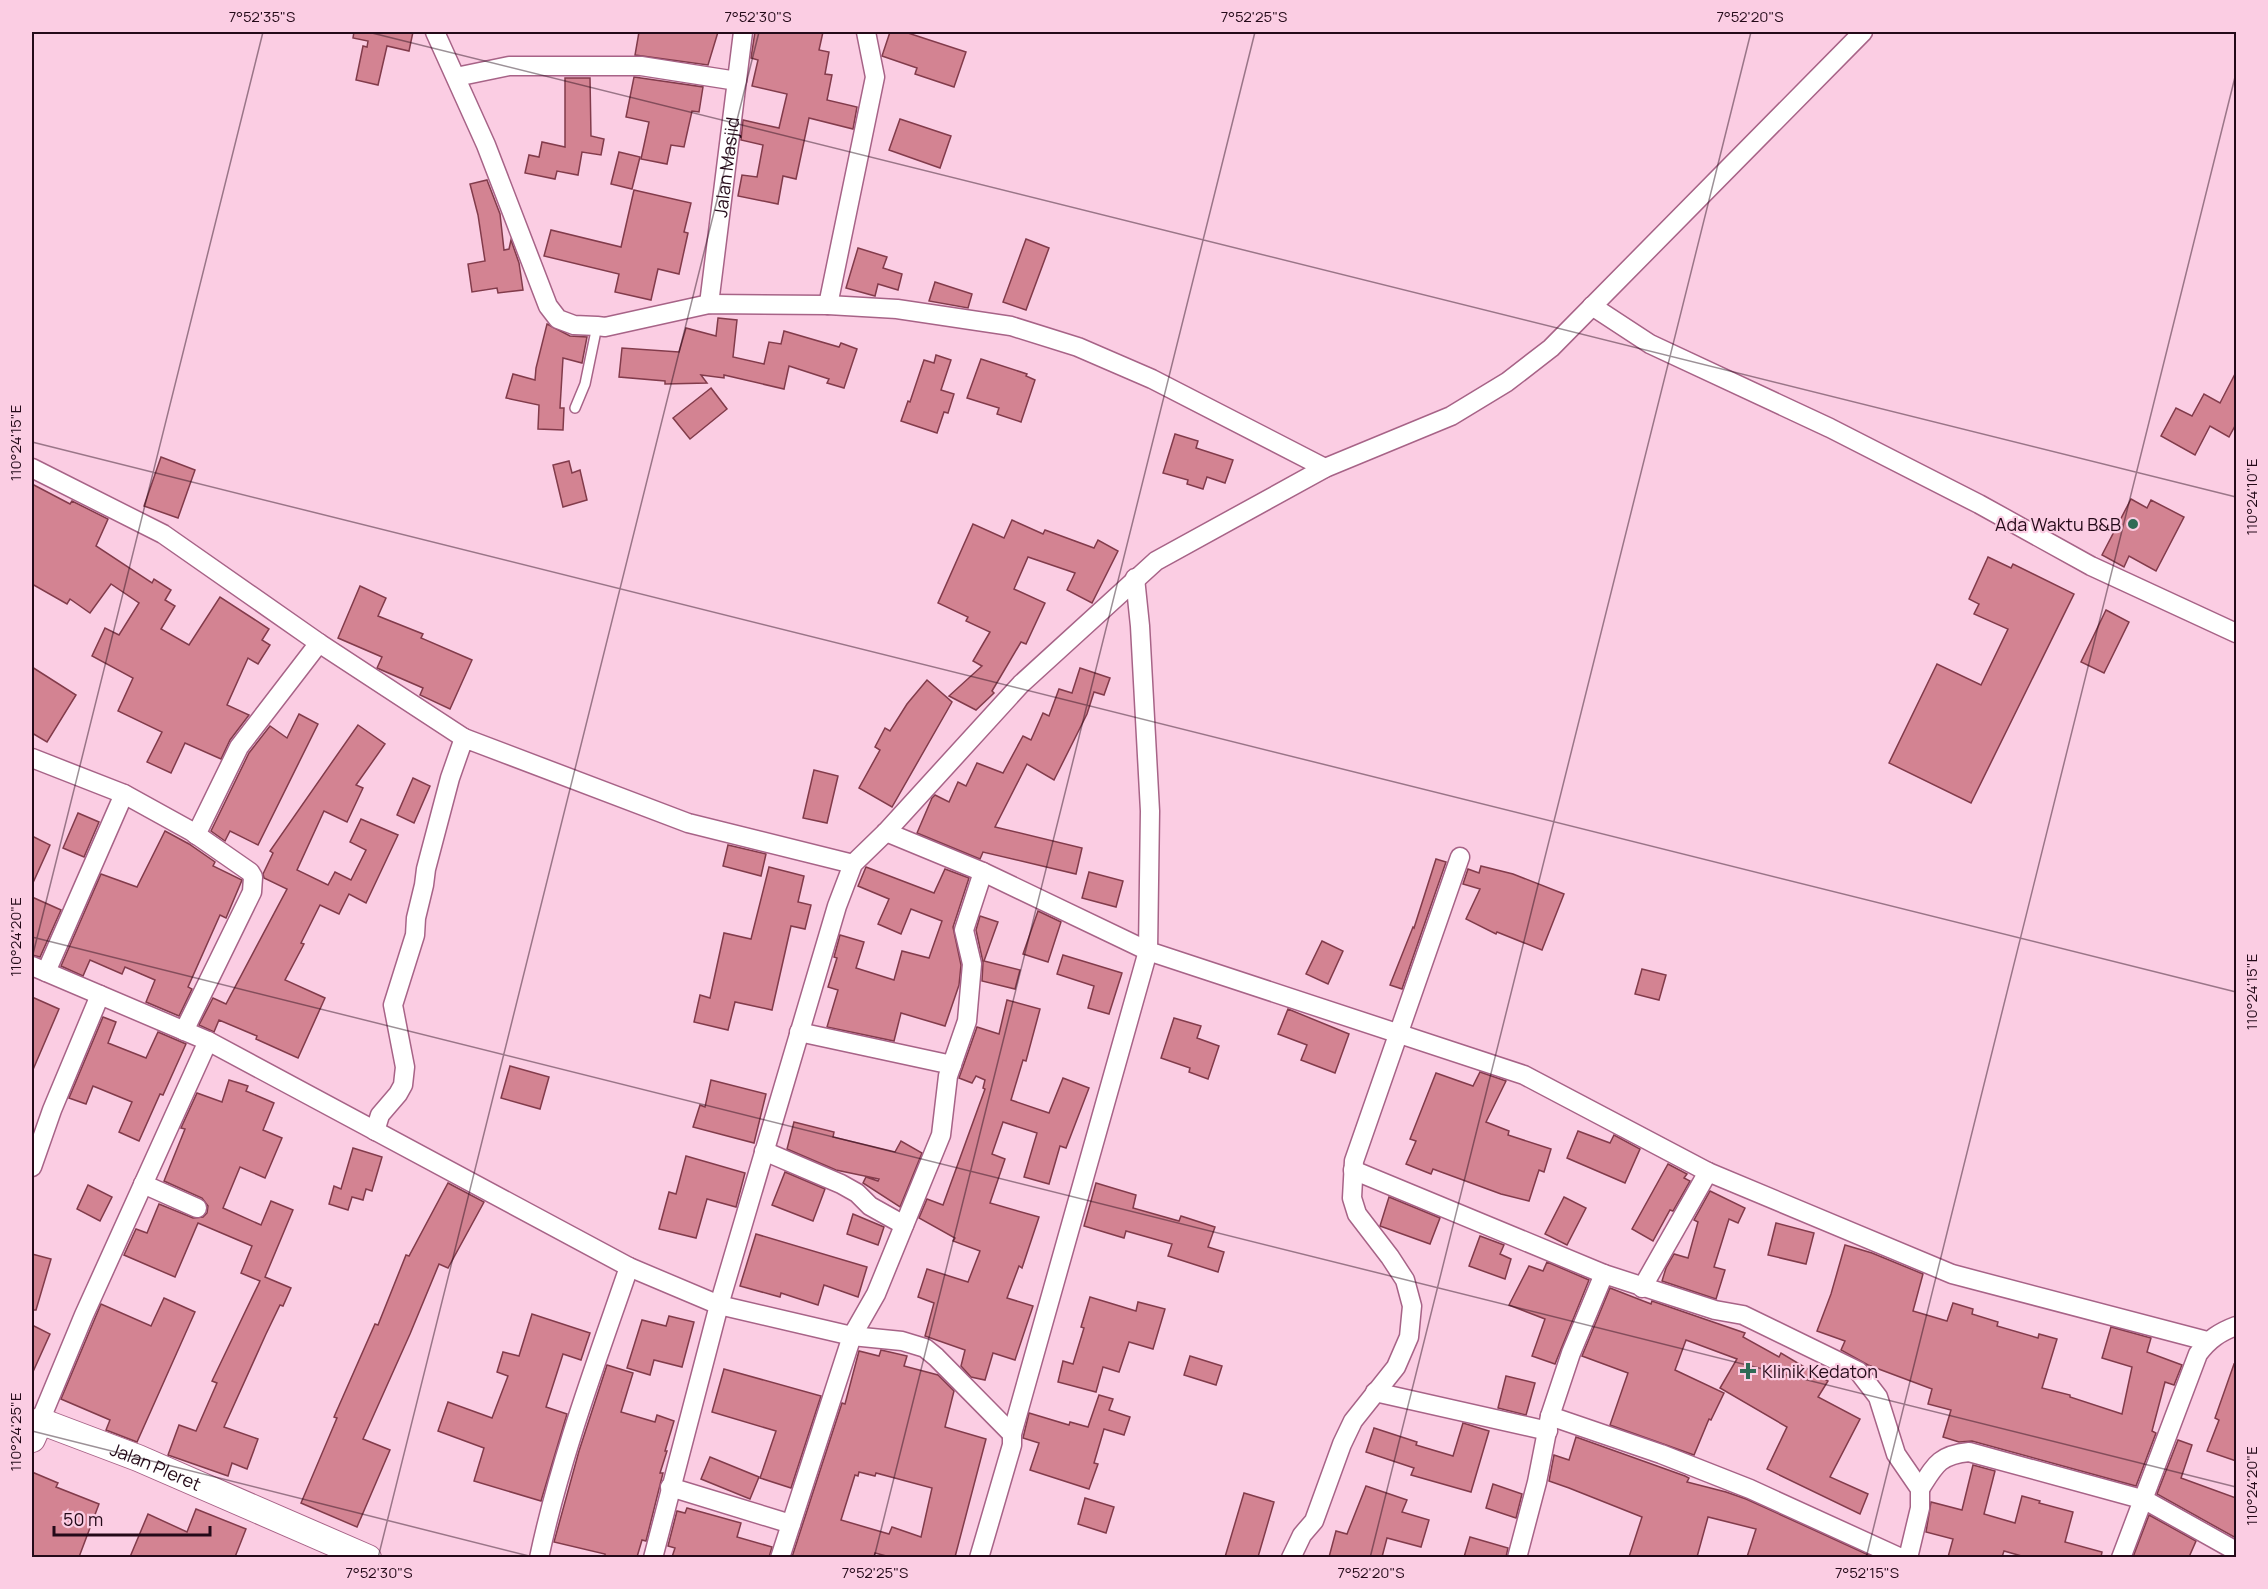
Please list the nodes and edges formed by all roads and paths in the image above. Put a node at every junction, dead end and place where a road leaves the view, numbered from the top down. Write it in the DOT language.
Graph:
graph roads {
  1 [pos="435,32"];
  2 [pos="743,32"];
  3 [pos="866,32"];
  4 [pos="1863,32"];
  5 [pos="456,76"];
  6 [pos="737,81"];
  7 [pos="709,304"];
  8 [pos="828,305"];
  9 [pos="1592,306"];
  10 [pos="597,326"];
  11 [pos="575,408"];
  12 [pos="32,468"];
  13 [pos="1325,468"];
  14 [pos="1135,578"];
  15 [pos="2236,633"];
  16 [pos="319,643"];
  17 [pos="464,738"];
  18 [pos="32,758"];
  19 [pos="124,794"];
  20 [pos="886,832"];
  21 [pos="196,835"];
  22 [pos="1460,857"];
  23 [pos="853,864"];
  24 [pos="983,872"];
  25 [pos="1148,951"];
  26 [pos="39,969"];
  27 [pos="100,995"];
  28 [pos="184,1031"];
  29 [pos="799,1032"];
  30 [pos="1400,1033"];
  31 [pos="208,1041"];
  32 [pos="952,1065"];
  33 [pos="375,1131"];
  34 [pos="764,1151"];
  35 [pos="32,1167"];
  36 [pos="1353,1170"];
  37 [pos="1708,1172"];
  38 [pos="143,1184"];
  39 [pos="197,1208"];
  40 [pos="904,1225"];
  41 [pos="629,1268"];
  42 [pos="1604,1275"];
  43 [pos="1642,1288"];
  44 [pos="719,1305"];
  45 [pos="2236,1326"];
  46 [pos="852,1336"];
  47 [pos="2207,1341"];
  48 [pos="1375,1392"];
  49 [pos="1549,1424"];
  50 [pos="36,1430"];
  51 [pos="1012,1434"];
  52 [pos="670,1487"];
  53 [pos="1920,1489"];
  54 [pos="2145,1500"];
  55 [pos="791,1524"];
  56 [pos="2236,1551"];
  57 [pos="368,1557"];
  58 [pos="539,1557"];
  59 [pos="652,1557"];
  60 [pos="780,1557"];
  61 [pos="979,1557"];
  62 [pos="1291,1557"];
  63 [pos="1517,1557"];
  64 [pos="1901,1557"];
  65 [pos="1908,1557"];
  66 [pos="2121,1557"];
  1 -- 5 [label="street"];
  2 -- 6 [label="street, Jalan Masjid"];
  3 -- 8 [label="street"];
  4 -- 9 [label="street"];
  5 -- 6 [label="street"];
  5 -- 10 [label="street"];
  6 -- 7 [label="street, Jalan Masjid"];
  7 -- 8 [label="street"];
  7 -- 10 [label="street"];
  8 -- 13 [label="street"];
  9 -- 13 [label="street"];
  9 -- 15 [label="street"];
  10 -- 11 [label="lane"];
  12 -- 16 [label="street"];
  13 -- 14 [label="street"];
  14 -- 20 [label="street"];
  14 -- 25 [label="street"];
  16 -- 17 [label="street"];
  16 -- 21 [label="street"];
  17 -- 23 [label="street"];
  17 -- 33 [label="street"];
  18 -- 19 [label="street"];
  19 -- 21 [label="street"];
  19 -- 26 [label="street"];
  20 -- 23 [label="street"];
  20 -- 24 [label="street"];
  21 -- 28 [label="street"];
  22 -- 30 [label="street"];
  23 -- 29 [label="street"];
  24 -- 25 [label="street"];
  24 -- 32 [label="street"];
  25 -- 30 [label="street"];
  25 -- 51 [label="street"];
  26 -- 27 [label="street"];
  27 -- 28 [label="street"];
  27 -- 35 [label="street"];
  28 -- 31 [label="street"];
  29 -- 32 [label="street"];
  29 -- 34 [label="street"];
  30 -- 36 [label="street"];
  30 -- 37 [label="street"];
  31 -- 33 [label="street"];
  31 -- 38 [label="street"];
  32 -- 40 [label="street"];
  33 -- 41 [label="street"];
  34 -- 40 [label="street"];
  34 -- 44 [label="street"];
  36 -- 42 [label="street"];
  36 -- 48 [label="street"];
  37 -- 43 [label="street"];
  37 -- 47 [label="street"];
  38 -- 39 [label="street"];
  38 -- 50 [label="street"];
  40 -- 46 [label="street"];
  41 -- 44 [label="street"];
  41 -- 58 [label="street"];
  42 -- 43 [label="street"];
  42 -- 49 [label="street"];
  43 -- 53 [label="street"];
  44 -- 46 [label="street"];
  44 -- 52 [label="street"];
  45 -- 47 [label="street"];
  46 -- 51 [label="street"];
  46 -- 55 [label="street"];
  47 -- 54 [label="street"];
  48 -- 49 [label="street"];
  48 -- 62 [label="street"];
  49 -- 63 [label="street"];
  49 -- 64 [label="street"];
  50 -- 57 [label="main road, Jalan Pleret"];
  51 -- 61 [label="street"];
  52 -- 55 [label="street"];
  52 -- 59 [label="street"];
  53 -- 54 [label="street"];
  53 -- 65 [label="street"];
  54 -- 56 [label="street"];
  54 -- 66 [label="street"];
  55 -- 60 [label="street"];
}
